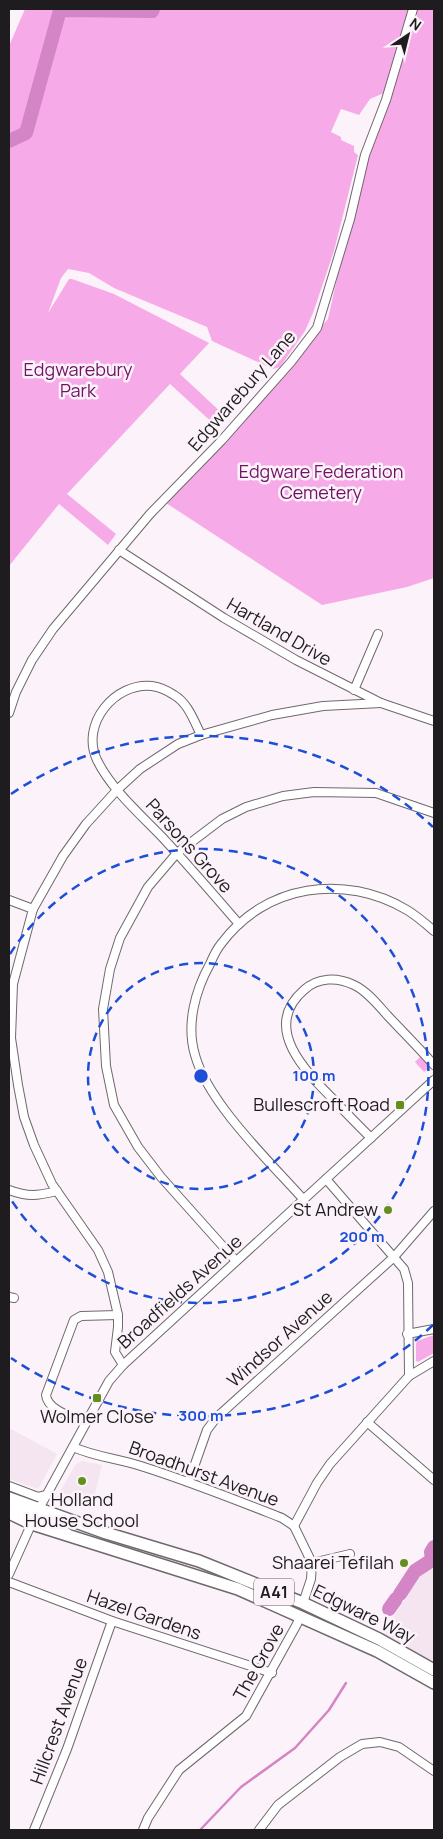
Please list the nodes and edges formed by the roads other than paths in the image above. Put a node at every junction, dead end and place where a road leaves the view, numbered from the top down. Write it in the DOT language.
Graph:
graph roads {
  1 [pos="413,9"];
  2 [pos="119,550"];
  3 [pos="378,634"];
  4 [pos="354,690"];
  5 [pos="382,703"];
  6 [pos="9,713"];
  7 [pos="434,721"];
  8 [pos="201,735"];
  9 [pos="117,790"];
  10 [pos="434,814"];
  11 [pos="177,853"];
  12 [pos="9,900"];
  13 [pos="33,909"];
  14 [pos="239,924"];
  15 [pos="434,931"];
  16 [pos="10,1038"];
  17 [pos="434,1065"];
  18 [pos="434,1080"];
  19 [pos="9,1084"];
  20 [pos="18,1085"];
  21 [pos="371,1138"];
  22 [pos="326,1179"];
  23 [pos="9,1190"];
  24 [pos="57,1191"];
  25 [pos="304,1200"];
  26 [pos="434,1211"];
  27 [pos="394,1257"];
  28 [pos="236,1261"];
  29 [pos="118,1315"];
  30 [pos="434,1329"];
  31 [pos="408,1334"];
  32 [pos="434,1362"];
  33 [pos="122,1365"];
  34 [pos="409,1376"];
  35 [pos="366,1422"];
  36 [pos="86,1423"];
  37 [pos="73,1447"];
  38 [pos="434,1480"];
  39 [pos="189,1481"];
  40 [pos="9,1486"];
  41 [pos="47,1495"];
  42 [pos="9,1498"];
  43 [pos="9,1502"];
  44 [pos="9,1513"];
  45 [pos="36,1516"];
  46 [pos="294,1526"];
  47 [pos="350,1554"];
  48 [pos="312,1563"];
  49 [pos="9,1574"];
  50 [pos="9,1582"];
  51 [pos="302,1603"];
  52 [pos="300,1616"];
  53 [pos="112,1621"];
  54 [pos="434,1670"];
  55 [pos="272,1672"];
  56 [pos="434,1683"];
  57 [pos="434,1771"];
  58 [pos="34,1830"];
  59 [pos="143,1830"];
  60 [pos="260,1830"];
  1 -- 2 [label="street, Edgwarebury Lane"];
  2 -- 4 [label="street, Hartland Drive"];
  2 -- 6 [label="street, Edgwarebury Lane"];
  3 -- 4 [label="street"];
  4 -- 5 [label="street, Hartland Drive"];
  5 -- 7 [label="street, Hartland Drive"];
  5 -- 8 [label="street"];
  8 -- 9 [label="street"];
  8 -- 9 [label="street, Parsons Grove"];
  9 -- 11 [label="street, Parsons Grove"];
  9 -- 13 [label="street"];
  10 -- 11 [label="street"];
  11 -- 14 [label="street, Parsons Grove"];
  11 -- 28 [label="street"];
  12 -- 13 [label="street"];
  13 -- 16 [label="street"];
  14 -- 15 [label="street"];
  14 -- 25 [label="street"];
  16 -- 20 [label="street"];
  17 -- 21 [label="street"];
  18 -- 21 [label="street, Broadfields Avenue"];
  19 -- 20 [label="street"];
  20 -- 24 [label="street"];
  21 -- 22 [label="street, Broadfields Avenue"];
  22 -- 25 [label="street, Broadfields Avenue"];
  22 -- 27 [label="street"];
  23 -- 24 [label="street"];
  24 -- 29 [label="street"];
  25 -- 28 [label="street, Broadfields Avenue"];
  26 -- 27 [label="street, Windsor Avenue"];
  27 -- 31 [label="street"];
  27 -- 39 [label="street, Windsor Avenue"];
  28 -- 33 [label="street, Broadfields Avenue"];
  29 -- 33 [label="street"];
  29 -- 36 [label="street"];
  30 -- 31 [label="street"];
  31 -- 34 [label="street"];
  32 -- 34 [label="street"];
  33 -- 36 [label="street, Broadfields Avenue"];
  34 -- 35 [label="street"];
  35 -- 38 [label="street"];
  35 -- 46 [label="street"];
  36 -- 37 [label="street, Broadfields Avenue"];
  37 -- 39 [label="street, Broadhurst Avenue"];
  37 -- 41 [label="street, Broadfields Avenue"];
  39 -- 46 [label="street, Broadhurst Avenue"];
  40 -- 41 [label="street"];
  41 -- 45 [label="street, Broadfields Avenue"];
  42 -- 45 [label="highway, A41"];
  43 -- 45 [label="street"];
  44 -- 45 [label="highway, A41"];
  45 -- 49 [label="street, Broadfields Avenue"];
  45 -- 51 [label="highway, Edgware Way / A41"];
  45 -- 52 [label="highway, Edgware Way / A41"];
  46 -- 48 [label="street"];
  47 -- 48 [label="street"];
  48 -- 51 [label="street"];
  50 -- 53 [label="street, Hazel Gardens"];
  51 -- 54 [label="highway, Edgware Way / A41"];
  52 -- 55 [label="street, The Grove"];
  52 -- 56 [label="highway, Edgware Way / A41"];
  53 -- 55 [label="street, Hazel Gardens"];
  53 -- 58 [label="street, Hillcrest Avenue"];
  55 -- 59 [label="street, The Grove"];
  57 -- 60 [label="street"];
}
